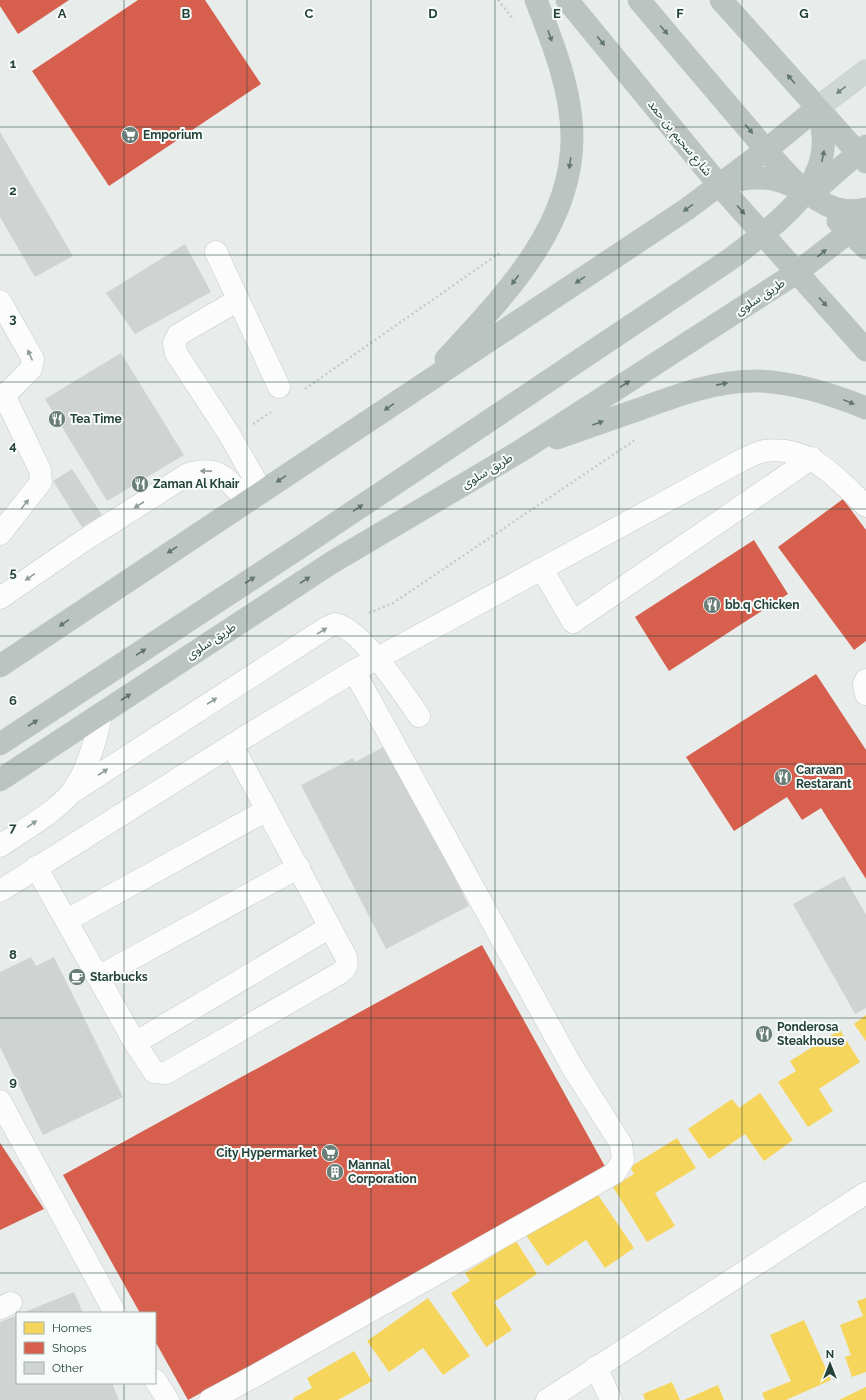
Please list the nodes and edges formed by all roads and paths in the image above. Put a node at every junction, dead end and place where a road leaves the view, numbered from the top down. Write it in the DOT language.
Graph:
graph roads {
  1 [pos="498,0"];
  2 [pos="536,0"];
  3 [pos="567,0"];
  4 [pos="639,0"];
  5 [pos="721,0"];
  6 [pos="518,25"];
  7 [pos="866,71"];
  8 [pos="816,108"];
  9 [pos="766,150"];
  10 [pos="863,154"];
  11 [pos="719,185"];
  12 [pos="808,194"];
  13 [pos="866,209"];
  14 [pos="866,219"];
  15 [pos="848,232"];
  16 [pos="762,234"];
  17 [pos="866,248"];
  18 [pos="502,251"];
  19 [pos="216,252"];
  20 [pos="796,273"];
  21 [pos="238,300"];
  22 [pos="0,301"];
  23 [pos="866,350"];
  24 [pos="422,386"];
  25 [pos="303,390"];
  26 [pos="278,397"];
  27 [pos="2,398"];
  28 [pos="866,408"];
  29 [pos="232,439"];
  30 [pos="636,440"];
  31 [pos="522,450"];
  32 [pos="812,458"];
  33 [pos="254,496"];
  34 [pos="866,506"];
  35 [pos="0,534"];
  36 [pos="542,569"];
  37 [pos="1,595"];
  38 [pos="341,625"];
  39 [pos="377,659"];
  40 [pos="0,666"];
  41 [pos="354,671"];
  42 [pos="866,680"];
  43 [pos="866,694"];
  44 [pos="101,714"];
  45 [pos="419,716"];
  46 [pos="0,744"];
  47 [pos="232,745"];
  48 [pos="0,780"];
  49 [pos="70,793"];
  50 [pos="267,810"];
  51 [pos="0,846"];
  52 [pos="36,867"];
  53 [pos="299,867"];
  54 [pos="2,885"];
  55 [pos="66,920"];
  56 [pos="330,927"];
  57 [pos="98,977"];
  58 [pos="135,1043"];
  59 [pos="0,1101"];
  60 [pos="866,1193"];
  61 [pos="114,1312"];
  62 [pos="596,1367"];
  63 [pos="156,1382"];
  64 [pos="168,1400"];
  65 [pos="210,1400"];
  66 [pos="547,1400"];
  67 [pos="610,1400"];
  1 -- 6 [label="path"];
  2 -- 24 [label="highway, one-way"];
  3 -- 11 [label="highway, شارع سحيم بن حمد, one-way"];
  4 -- 9 [label="highway, one-way"];
  8 -- 5 [label="highway, one-way"];
  7 -- 8 [label="main road, one-way"];
  8 -- 9 [label="highway"];
  8 -- 10 [label="highway"];
  12 -- 8 [label="highway, one-way"];
  9 -- 11 [label="highway"];
  9 -- 12 [label="highway"];
  10 -- 12 [label="highway"];
  11 -- 12 [label="highway"];
  11 -- 16 [label="highway, شارع سحيم بن حمد, one-way"];
  11 -- 24 [label="highway, one-way"];
  12 -- 13 [label="highway"];
  12 -- 15 [label="highway"];
  12 -- 16 [label="highway"];
  12 -- 20 [label="highway"];
  14 -- 15 [label="highway, طريق سلوى"];
  15 -- 17 [label="highway"];
  20 -- 15 [label="highway, طريق سلوى, one-way"];
  16 -- 20 [label="highway, شارع سحيم بن حمد"];
  46 -- 16 [label="highway, one-way"];
  18 -- 25 [label="path"];
  19 -- 21 [label="street"];
  20 -- 23 [label="highway, شارع سحيم بن حمد, one-way"];
  31 -- 20 [label="highway, طريق سلوى, one-way"];
  21 -- 26 [label="street"];
  21 -- 29 [label="street"];
  27 -- 22 [label="street, one-way"];
  24 -- 33 [label="highway, one-way"];
  26 -- 29 [label="path"];
  35 -- 27 [label="street, one-way"];
  31 -- 28 [label="highway, one-way"];
  29 -- 33 [label="street"];
  30 -- 38 [label="path"];
  44 -- 31 [label="highway, طريق سلوى, one-way"];
  32 -- 34 [label="street"];
  32 -- 36 [label="street"];
  32 -- 36 [label="street"];
  33 -- 37 [label="street, one-way"];
  33 -- 40 [label="highway, one-way"];
  36 -- 39 [label="street"];
  38 -- 39 [label="street"];
  49 -- 38 [label="street, one-way"];
  39 -- 41 [label="street"];
  39 -- 45 [label="street"];
  41 -- 47 [label="street"];
  41 -- 65 [label="street"];
  42 -- 43 [label="street"];
  44 -- 48 [label="highway, طريق سلوى"];
  44 -- 49 [label="street"];
  47 -- 50 [label="street"];
  47 -- 52 [label="street"];
  51 -- 49 [label="street, one-way"];
  50 -- 53 [label="street"];
  50 -- 55 [label="street"];
  52 -- 54 [label="street"];
  52 -- 55 [label="street"];
  53 -- 56 [label="street"];
  53 -- 57 [label="street"];
  55 -- 57 [label="street"];
  56 -- 58 [label="street"];
  56 -- 58 [label="street"];
  57 -- 58 [label="street"];
  59 -- 61 [label="street"];
  60 -- 62 [label="street"];
  62 -- 66 [label="street"];
  62 -- 67 [label="street"];
  63 -- 64 [label="street"];
}
